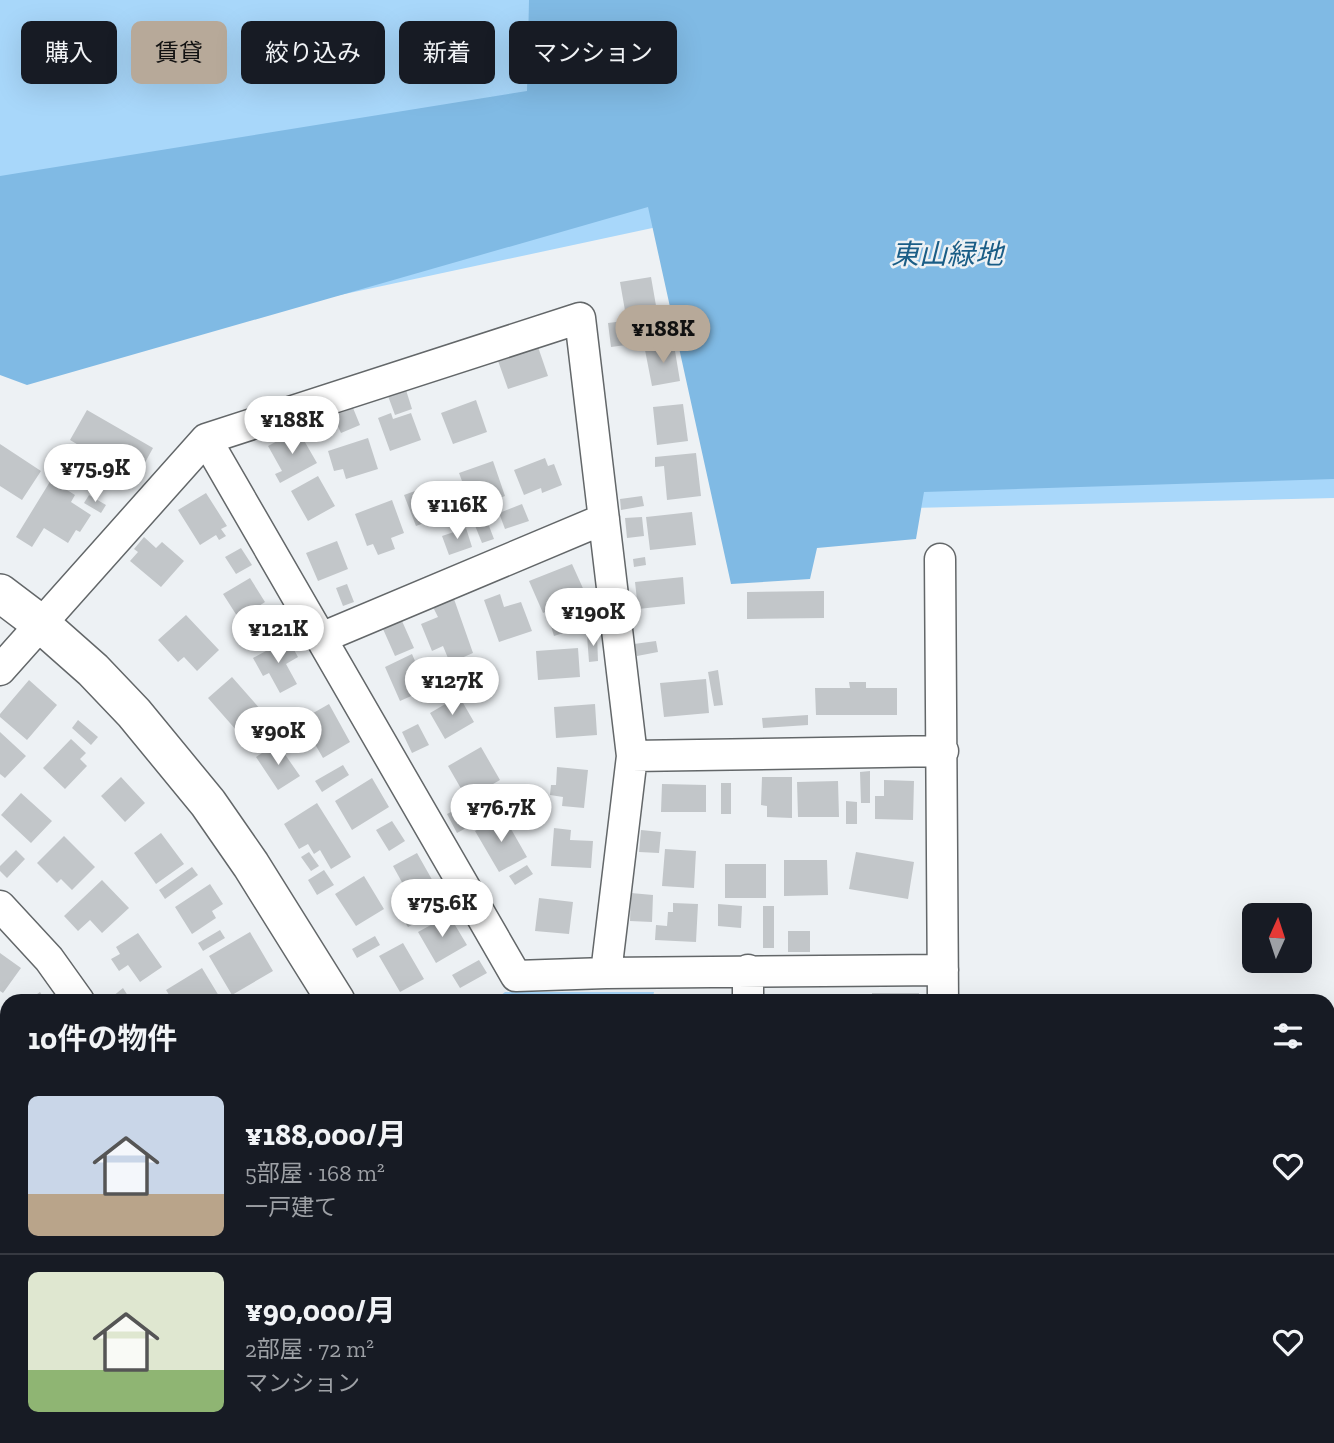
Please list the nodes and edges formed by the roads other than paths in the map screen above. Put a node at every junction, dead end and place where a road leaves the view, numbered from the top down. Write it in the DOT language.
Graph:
graph roads {
  1 [pos="206,439"];
  2 [pos="604,519"];
  3 [pos="940,559"];
  4 [pos="0,593"];
  5 [pos="41,624"];
  6 [pos="321,638"];
  7 [pos="0,670"];
  8 [pos="943,751"];
  9 [pos="632,756"];
  10 [pos="0,906"];
  11 [pos="748,970"];
  12 [pos="943,970"];
  13 [pos="606,973"];
  14 [pos="74,994"];
  15 [pos="332,994"];
  16 [pos="748,994"];
  17 [pos="943,994"];
  1 -- 2 [label="street"];
  1 -- 5 [label="street"];
  1 -- 6 [label="street"];
  2 -- 6 [label="street"];
  2 -- 9 [label="street"];
  3 -- 8 [label="street"];
  4 -- 5 [label="street"];
  5 -- 7 [label="street"];
  5 -- 15 [label="street"];
  6 -- 13 [label="street"];
  8 -- 9 [label="street"];
  8 -- 12 [label="street"];
  9 -- 13 [label="street"];
  10 -- 14 [label="street"];
  11 -- 12 [label="street"];
  11 -- 13 [label="street"];
  11 -- 16 [label="street"];
  12 -- 17 [label="street"];
}
